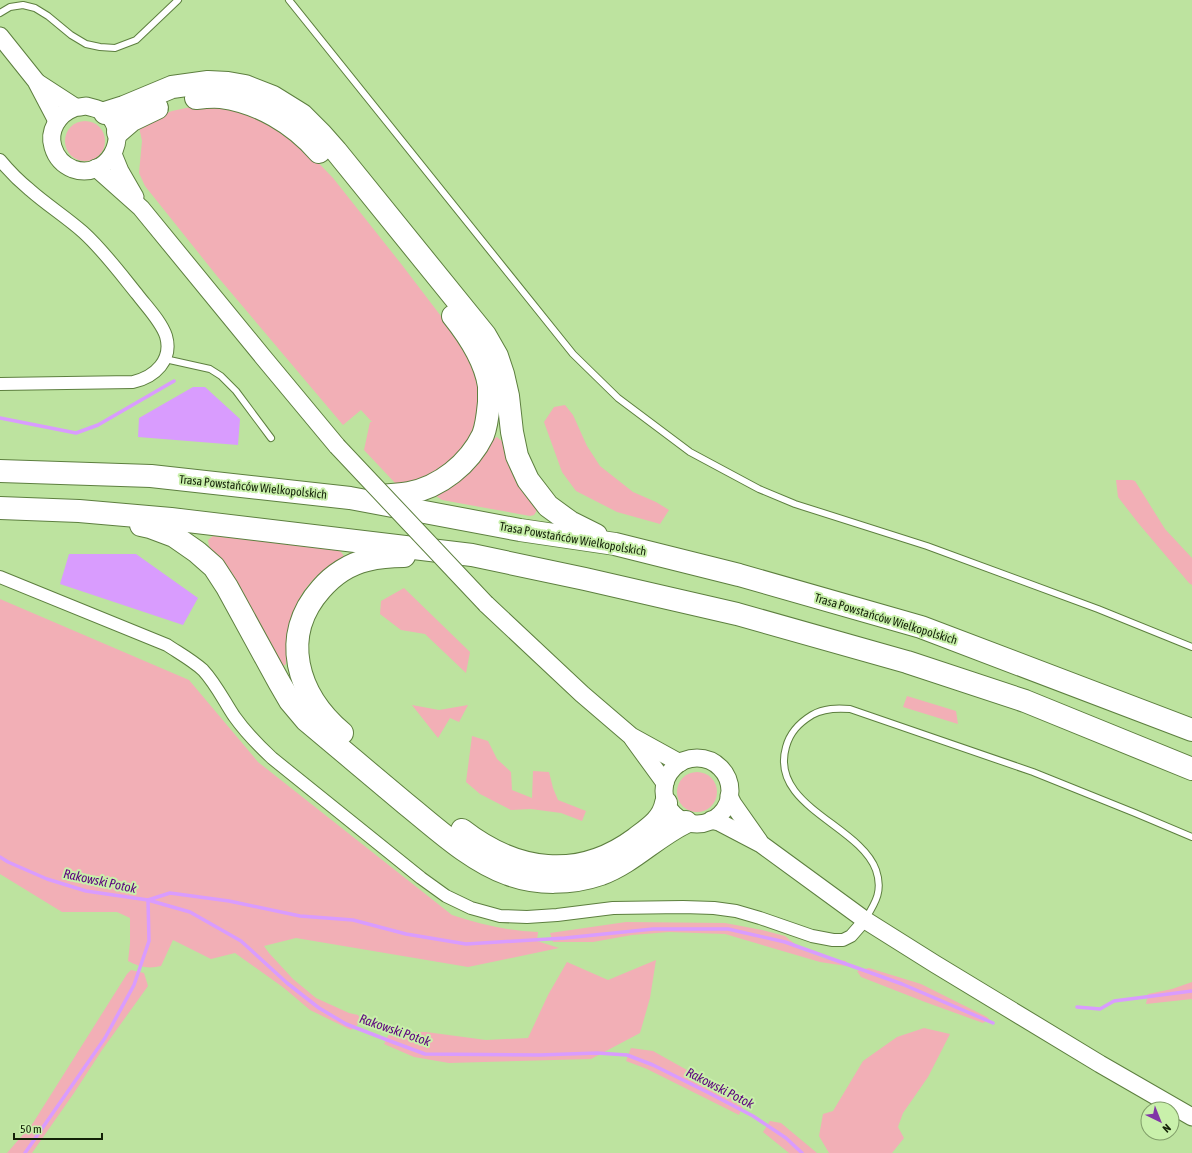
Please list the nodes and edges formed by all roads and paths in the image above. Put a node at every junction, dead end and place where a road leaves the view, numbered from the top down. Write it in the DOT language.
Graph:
graph roads {
  1 [pos="178,0"];
  2 [pos="289,0"];
  3 [pos="0,13"];
  4 [pos="0,36"];
  5 [pos="36,81"];
  6 [pos="75,107"];
  7 [pos="105,113"];
  8 [pos="57,121"];
  9 [pos="118,132"];
  10 [pos="113,154"];
  11 [pos="0,160"];
  12 [pos="96,168"];
  13 [pos="141,208"];
  14 [pos="165,359"];
  15 [pos="0,384"];
  16 [pos="271,438"];
  17 [pos="0,471"];
  18 [pos="350,498"];
  19 [pos="0,508"];
  20 [pos="79,510"];
  21 [pos="615,544"];
  22 [pos="472,555"];
  23 [pos="0,577"];
  24 [pos="1192,647"];
  25 [pos="1192,730"];
  26 [pos="631,736"];
  27 [pos="680,763"];
  28 [pos="1192,769"];
  29 [pos="666,793"];
  30 [pos="729,796"];
  31 [pos="711,820"];
  32 [pos="686,822"];
  33 [pos="1192,837"];
  34 [pos="761,844"];
  35 [pos="866,920"];
  36 [pos="1192,1117"];
  1 -- 3 [label="lane"];
  2 -- 24 [label="lane"];
  4 -- 5 [label="main road"];
  5 -- 6 [label="main road"];
  5 -- 8 [label="main road"];
  6 -- 7 [label="main road"];
  6 -- 8 [label="main road"];
  7 -- 9 [label="main road"];
  7 -- 21 [label="highway"];
  8 -- 12 [label="main road"];
  9 -- 10 [label="main road"];
  9 -- 18 [label="highway"];
  10 -- 12 [label="main road"];
  10 -- 13 [label="main road"];
  11 -- 14 [label="street"];
  12 -- 13 [label="main road"];
  13 -- 26 [label="main road, bridge"];
  14 -- 15 [label="street"];
  14 -- 16 [label="lane"];
  17 -- 18 [label="highway, Trasa Powstańców Wielkopolskich"];
  18 -- 21 [label="highway, Trasa Powstańców Wielkopolskich"];
  19 -- 20 [label="highway"];
  20 -- 22 [label="highway"];
  20 -- 32 [label="highway"];
  21 -- 25 [label="highway, Trasa Powstańców Wielkopolskich"];
  22 -- 28 [label="highway"];
  22 -- 29 [label="highway"];
  23 -- 35 [label="street"];
  26 -- 27 [label="main road"];
  26 -- 29 [label="main road"];
  27 -- 29 [label="main road"];
  27 -- 30 [label="main road"];
  29 -- 32 [label="main road"];
  30 -- 31 [label="main road"];
  30 -- 34 [label="main road"];
  31 -- 32 [label="main road"];
  31 -- 34 [label="main road"];
  33 -- 35 [label="lane"];
  34 -- 35 [label="main road"];
  35 -- 36 [label="main road"];
}
